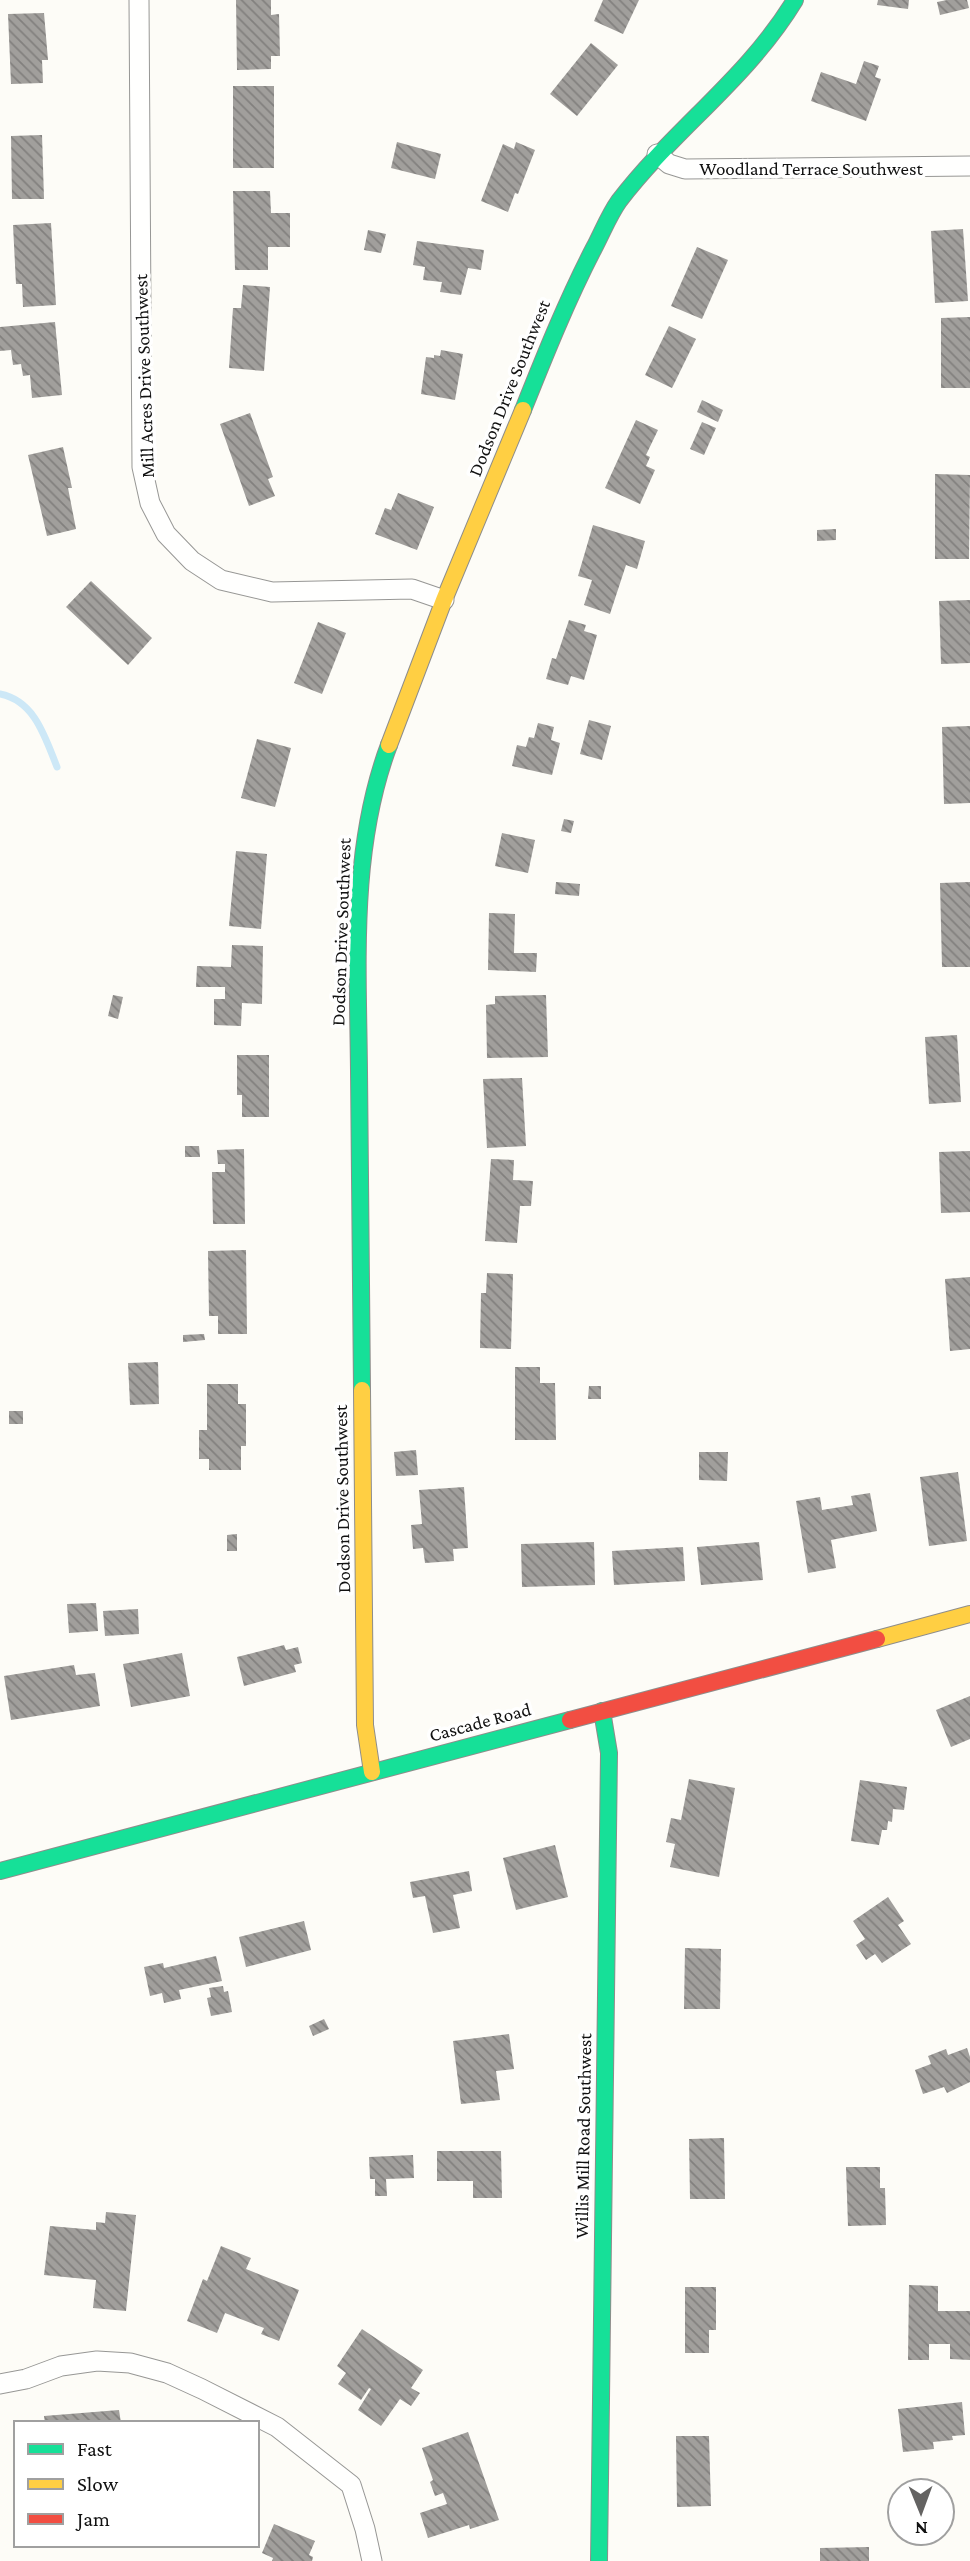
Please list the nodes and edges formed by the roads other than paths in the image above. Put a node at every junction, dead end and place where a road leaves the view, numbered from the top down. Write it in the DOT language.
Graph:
graph roads {
  1 [pos="139,0"];
  2 [pos="795,0"];
  3 [pos="657,154"];
  4 [pos="970,166"];
  5 [pos="444,600"];
  6 [pos="970,1614"];
  7 [pos="602,1711"];
  8 [pos="372,1772"];
  9 [pos="0,1871"];
  10 [pos="0,2384"];
  11 [pos="373,2561"];
  12 [pos="599,2561"];
  1 -- 5 [label="street, Mill Acres Drive Southwest"];
  2 -- 3 [label="street, Dodson Drive Southwest"];
  3 -- 4 [label="street, Woodland Terrace Southwest"];
  3 -- 5 [label="street, Dodson Drive Southwest"];
  5 -- 8 [label="street, Dodson Drive Southwest"];
  6 -- 7 [label="street, Cascade Road"];
  7 -- 8 [label="street, Cascade Road"];
  7 -- 12 [label="street, Willis Mill Road Southwest"];
  8 -- 9 [label="street, Cascade Road"];
  10 -- 11 [label="street"];
}
